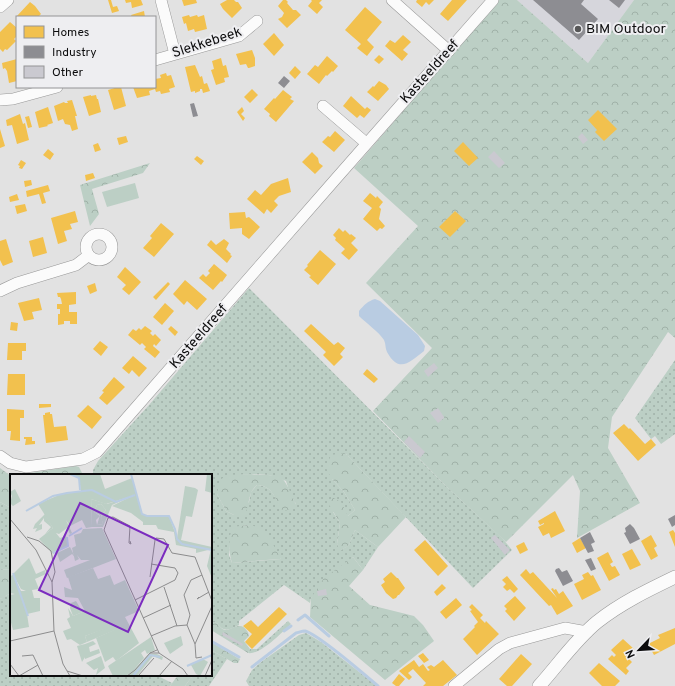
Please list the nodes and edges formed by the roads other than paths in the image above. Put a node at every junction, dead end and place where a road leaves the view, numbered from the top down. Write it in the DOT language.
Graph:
graph roads {
  1 [pos="8,0"];
  2 [pos="161,0"];
  3 [pos="392,0"];
  4 [pos="493,0"];
  5 [pos="0,7"];
  6 [pos="257,21"];
  7 [pos="449,51"];
  8 [pos="175,54"];
  9 [pos="156,60"];
  10 [pos="53,88"];
  11 [pos="0,100"];
  12 [pos="323,106"];
  13 [pos="366,143"];
  14 [pos="89,255"];
  15 [pos="0,291"];
  16 [pos="0,456"];
  17 [pos="675,577"];
  18 [pos="587,632"];
  19 [pos="454,686"];
  20 [pos="539,686"];
  1 -- 5 [label="street"];
  2 -- 8 [label="street"];
  3 -- 7 [label="street"];
  4 -- 7 [label="street, Kasteeldreef"];
  6 -- 8 [label="street, Slekkebeek"];
  7 -- 13 [label="street, Kasteeldreef"];
  8 -- 9 [label="street, Slekkebeek"];
  10 -- 11 [label="street"];
  12 -- 13 [label="street"];
  13 -- 16 [label="street, Kasteeldreef"];
  14 -- 15 [label="street"];
  17 -- 18 [label="street"];
  18 -- 19 [label="street"];
  18 -- 20 [label="street"];
}
